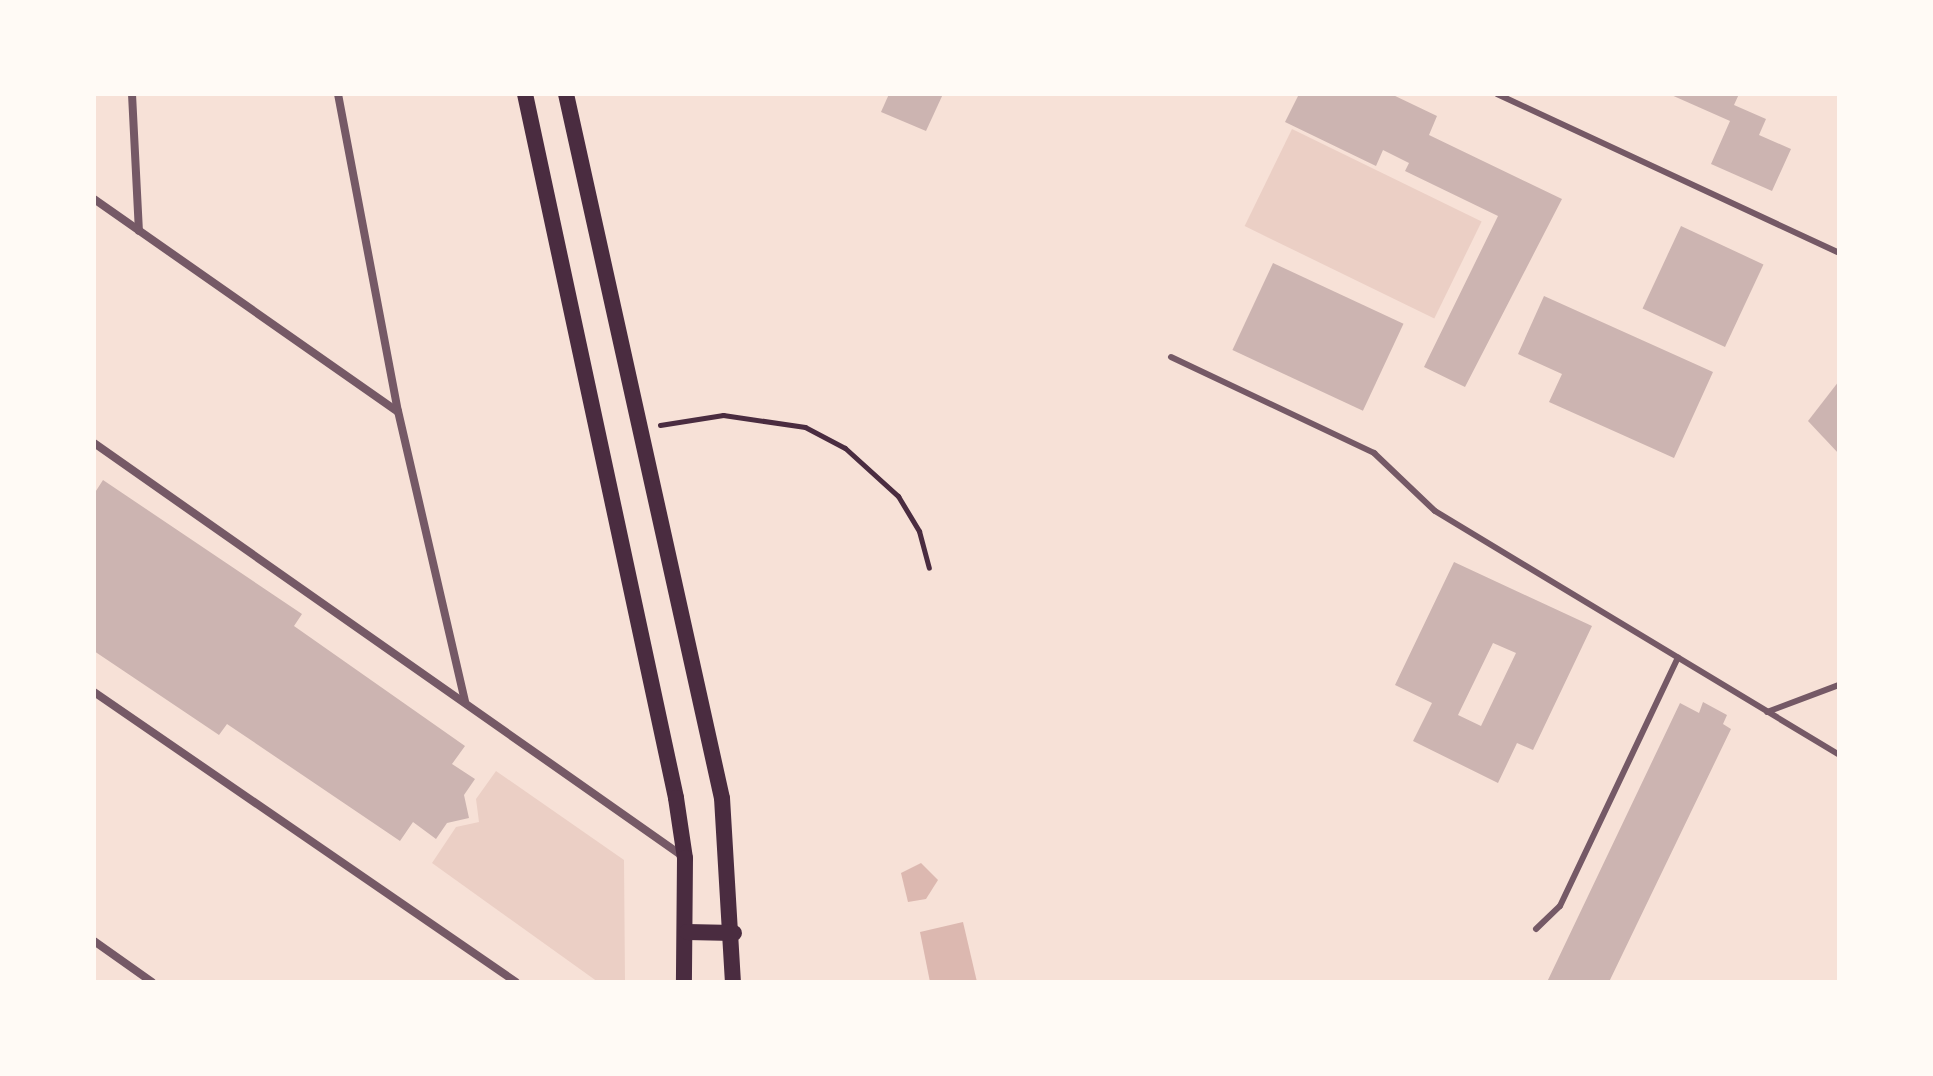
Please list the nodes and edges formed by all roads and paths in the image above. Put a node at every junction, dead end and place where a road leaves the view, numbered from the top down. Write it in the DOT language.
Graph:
graph roads {
  1 [pos="132,94"];
  2 [pos="338,94"];
  3 [pos="525,94"];
  4 [pos="566,94"];
  5 [pos="1497,94"];
  6 [pos="94,199"];
  7 [pos="139,231"];
  8 [pos="1839,253"];
  9 [pos="1171,357"];
  10 [pos="398,411"];
  11 [pos="635,430"];
  12 [pos="94,443"];
  13 [pos="929,568"];
  14 [pos="1678,658"];
  15 [pos="1839,685"];
  16 [pos="94,692"];
  17 [pos="465,701"];
  18 [pos="1767,712"];
  19 [pos="1839,755"];
  20 [pos="685,858"];
  21 [pos="1536,929"];
  22 [pos="687,932"];
  23 [pos="734,933"];
  24 [pos="94,941"];
  25 [pos="152,982"];
  26 [pos="516,982"];
  27 [pos="684,982"];
  28 [pos="733,982"];
  1 -- 7 [label="street"];
  2 -- 10 [label="street"];
  3 -- 20 [label="main road"];
  4 -- 11 [label="main road"];
  5 -- 8 [label="lane"];
  6 -- 7 [label="street"];
  7 -- 10 [label="street"];
  9 -- 14 [label="lane"];
  10 -- 17 [label="street"];
  11 -- 13 [label="path"];
  11 -- 23 [label="main road"];
  12 -- 17 [label="street"];
  14 -- 18 [label="lane"];
  14 -- 21 [label="lane"];
  15 -- 18 [label="lane"];
  16 -- 26 [label="street"];
  17 -- 20 [label="street"];
  18 -- 19 [label="lane"];
  20 -- 22 [label="main road"];
  22 -- 23 [label="main road"];
  22 -- 27 [label="main road"];
  23 -- 28 [label="main road"];
  24 -- 25 [label="street"];
}
